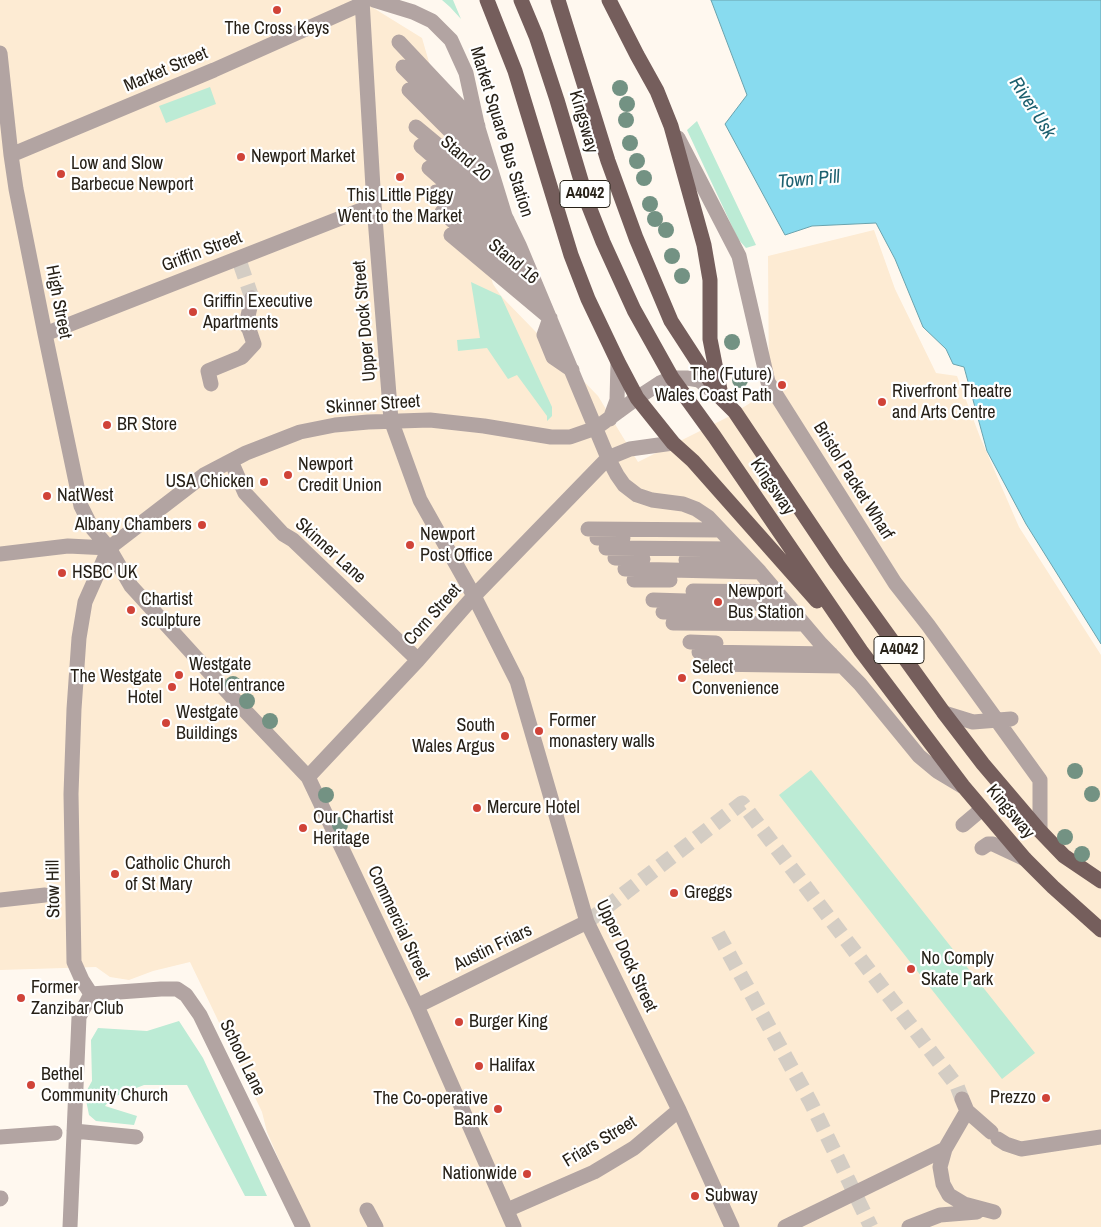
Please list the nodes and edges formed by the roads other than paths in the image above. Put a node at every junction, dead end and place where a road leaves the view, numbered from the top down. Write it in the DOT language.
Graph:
graph roads {
  1 [pos="487,0"];
  2 [pos="521,0"];
  3 [pos="558,0"];
  4 [pos="610,0"];
  5 [pos="366,1"];
  6 [pos="399,42"];
  7 [pos="0,53"];
  8 [pos="403,67"];
  9 [pos="409,90"];
  10 [pos="478,126"];
  11 [pos="671,126"];
  12 [pos="416,127"];
  13 [pos="421,146"];
  14 [pos="484,149"];
  15 [pos="11,156"];
  16 [pos="429,168"];
  17 [pos="491,172"];
  18 [pos="436,192"];
  19 [pos="498,196"];
  20 [pos="374,205"];
  21 [pos="442,212"];
  22 [pos="507,220"];
  23 [pos="451,235"];
  24 [pos="522,251"];
  25 [pos="530,269"];
  26 [pos="539,292"];
  27 [pos="252,298"];
  28 [pos="550,318"];
  29 [pos="44,334"];
  30 [pos="618,362"];
  31 [pos="672,378"];
  32 [pos="210,384"];
  33 [pos="638,398"];
  34 [pos="721,398"];
  35 [pos="610,419"];
  36 [pos="391,420"];
  37 [pos="596,428"];
  38 [pos="673,443"];
  39 [pos="608,458"];
  40 [pos="231,461"];
  41 [pos="724,534"];
  42 [pos="109,548"];
  43 [pos="0,554"];
  44 [pos="763,577"];
  45 [pos="644,590"];
  46 [pos="474,596"];
  47 [pos="808,628"];
  48 [pos="861,651"];
  49 [pos="418,660"];
  50 [pos="842,666"];
  51 [pos="944,713"];
  52 [pos="1004,719"];
  53 [pos="308,776"];
  54 [pos="964,786"];
  55 [pos="982,809"];
  56 [pos="963,825"];
  57 [pos="1040,832"];
  58 [pos="982,848"];
  59 [pos="1025,858"];
  60 [pos="1101,881"];
  61 [pos="45,895"];
  62 [pos="0,900"];
  63 [pos="587,922"];
  64 [pos="1101,930"];
  65 [pos="91,994"];
  66 [pos="417,1006"];
  67 [pos="679,1110"];
  68 [pos="74,1131"];
  69 [pos="55,1133"];
  70 [pos="0,1137"];
  71 [pos="1101,1137"];
  72 [pos="136,1138"];
  73 [pos="945,1149"];
  74 [pos="367,1210"];
  75 [pos="507,1210"];
  76 [pos="70,1227"];
  77 [pos="304,1227"];
  78 [pos="376,1227"];
  79 [pos="514,1227"];
  80 [pos="732,1227"];
  81 [pos="784,1227"];
  82 [pos="909,1227"];
  1 -- 30 [label="main road, A4042"];
  2 -- 31 [label="main road, Kingsway / A4042"];
  3 -- 34 [label="main road, Kingsway / A4042"];
  4 -- 11 [label="main road"];
  5 -- 10 [label="street, Market Square Bus Station"];
  5 -- 15 [label="street, Market Street"];
  5 -- 20 [label="street, Upper Dock Street"];
  6 -- 10 [label="street"];
  7 -- 15 [label="street, High Street"];
  8 -- 14 [label="street"];
  9 -- 17 [label="street"];
  10 -- 14 [label="street, Market Square Bus Station"];
  11 -- 34 [label="main road"];
  11 -- 52 [label="street, Bristol Packet Wharf"];
  12 -- 19 [label="street"];
  13 -- 22 [label="street, Stand 20"];
  14 -- 17 [label="street, Market Square Bus Station"];
  15 -- 29 [label="street, High Street"];
  16 -- 24 [label="street"];
  17 -- 19 [label="street, Market Square Bus Station"];
  18 -- 25 [label="street"];
  19 -- 22 [label="street, Market Square Bus Station"];
  20 -- 29 [label="street, Griffin Street"];
  20 -- 36 [label="street, Upper Dock Street"];
  21 -- 26 [label="street"];
  22 -- 24 [label="street, Market Square Bus Station"];
  23 -- 28 [label="street, Stand 16"];
  24 -- 25 [label="street, Market Square Bus Station"];
  25 -- 26 [label="street, Market Square Bus Station"];
  26 -- 28 [label="street, Market Square Bus Station"];
  27 -- 32 [label="street"];
  28 -- 37 [label="street, Market Square Bus Station"];
  29 -- 42 [label="street, High Street"];
  30 -- 33 [label="main road, A4042"];
  30 -- 35 [label="street"];
  31 -- 33 [label="street, Skinner Street"];
  31 -- 34 [label="street"];
  31 -- 48 [label="main road, Kingsway / A4042"];
  33 -- 35 [label="street, Skinner Street"];
  33 -- 38 [label="main road, A4042"];
  34 -- 51 [label="main road, Kingsway / A4042"];
  35 -- 37 [label="street, Skinner Street"];
  36 -- 37 [label="street, Skinner Street"];
  36 -- 40 [label="street, Skinner Street"];
  36 -- 46 [label="street, Upper Dock Street"];
  37 -- 39 [label="street"];
  38 -- 39 [label="street, Corn Street"];
  38 -- 48 [label="main road, A4042"];
  39 -- 41 [label="street"];
  39 -- 46 [label="street, Corn Street"];
  40 -- 42 [label="street, Skinner Street"];
  40 -- 49 [label="street, Skinner Lane"];
  41 -- 44 [label="street"];
  41 -- 45 [label="street"];
  41 -- 45 [label="street"];
  42 -- 43 [label="street"];
  42 -- 53 [label="street, Commercial Street"];
  42 -- 65 [label="street, Stow Hill"];
  44 -- 45 [label="street"];
  44 -- 45 [label="street"];
  44 -- 47 [label="street"];
  45 -- 47 [label="street"];
  45 -- 47 [label="street"];
  45 -- 47 [label="street"];
  45 -- 50 [label="street"];
  46 -- 49 [label="street, Corn Street"];
  46 -- 63 [label="street, Upper Dock Street"];
  47 -- 50 [label="street"];
  48 -- 54 [label="main road, Kingsway / A4042"];
  49 -- 53 [label="street, Corn Street"];
  50 -- 54 [label="street"];
  51 -- 52 [label="street"];
  51 -- 57 [label="main road, Kingsway / A4042"];
  52 -- 57 [label="street, Bristol Packet Wharf"];
  53 -- 66 [label="street, Commercial Street"];
  54 -- 55 [label="main road, Kingsway / A4042"];
  55 -- 56 [label="street"];
  55 -- 59 [label="main road, Kingsway / A4042"];
  57 -- 60 [label="main road, Kingsway / A4042"];
  58 -- 59 [label="street"];
  59 -- 64 [label="main road, Kingsway / A4042"];
  61 -- 62 [label="street"];
  63 -- 66 [label="street, Austin Friars"];
  63 -- 67 [label="street, Upper Dock Street"];
  65 -- 68 [label="street"];
  65 -- 77 [label="street, School Lane"];
  66 -- 75 [label="street, Commercial Street"];
  67 -- 75 [label="street, Friars Street"];
  67 -- 80 [label="street, Upper Dock Street"];
  68 -- 72 [label="street"];
  68 -- 76 [label="street"];
  69 -- 70 [label="street"];
  71 -- 73 [label="street"];
  73 -- 81 [label="street"];
  73 -- 82 [label="street"];
  74 -- 78 [label="street"];
  75 -- 79 [label="street, Commercial Street"];
}
